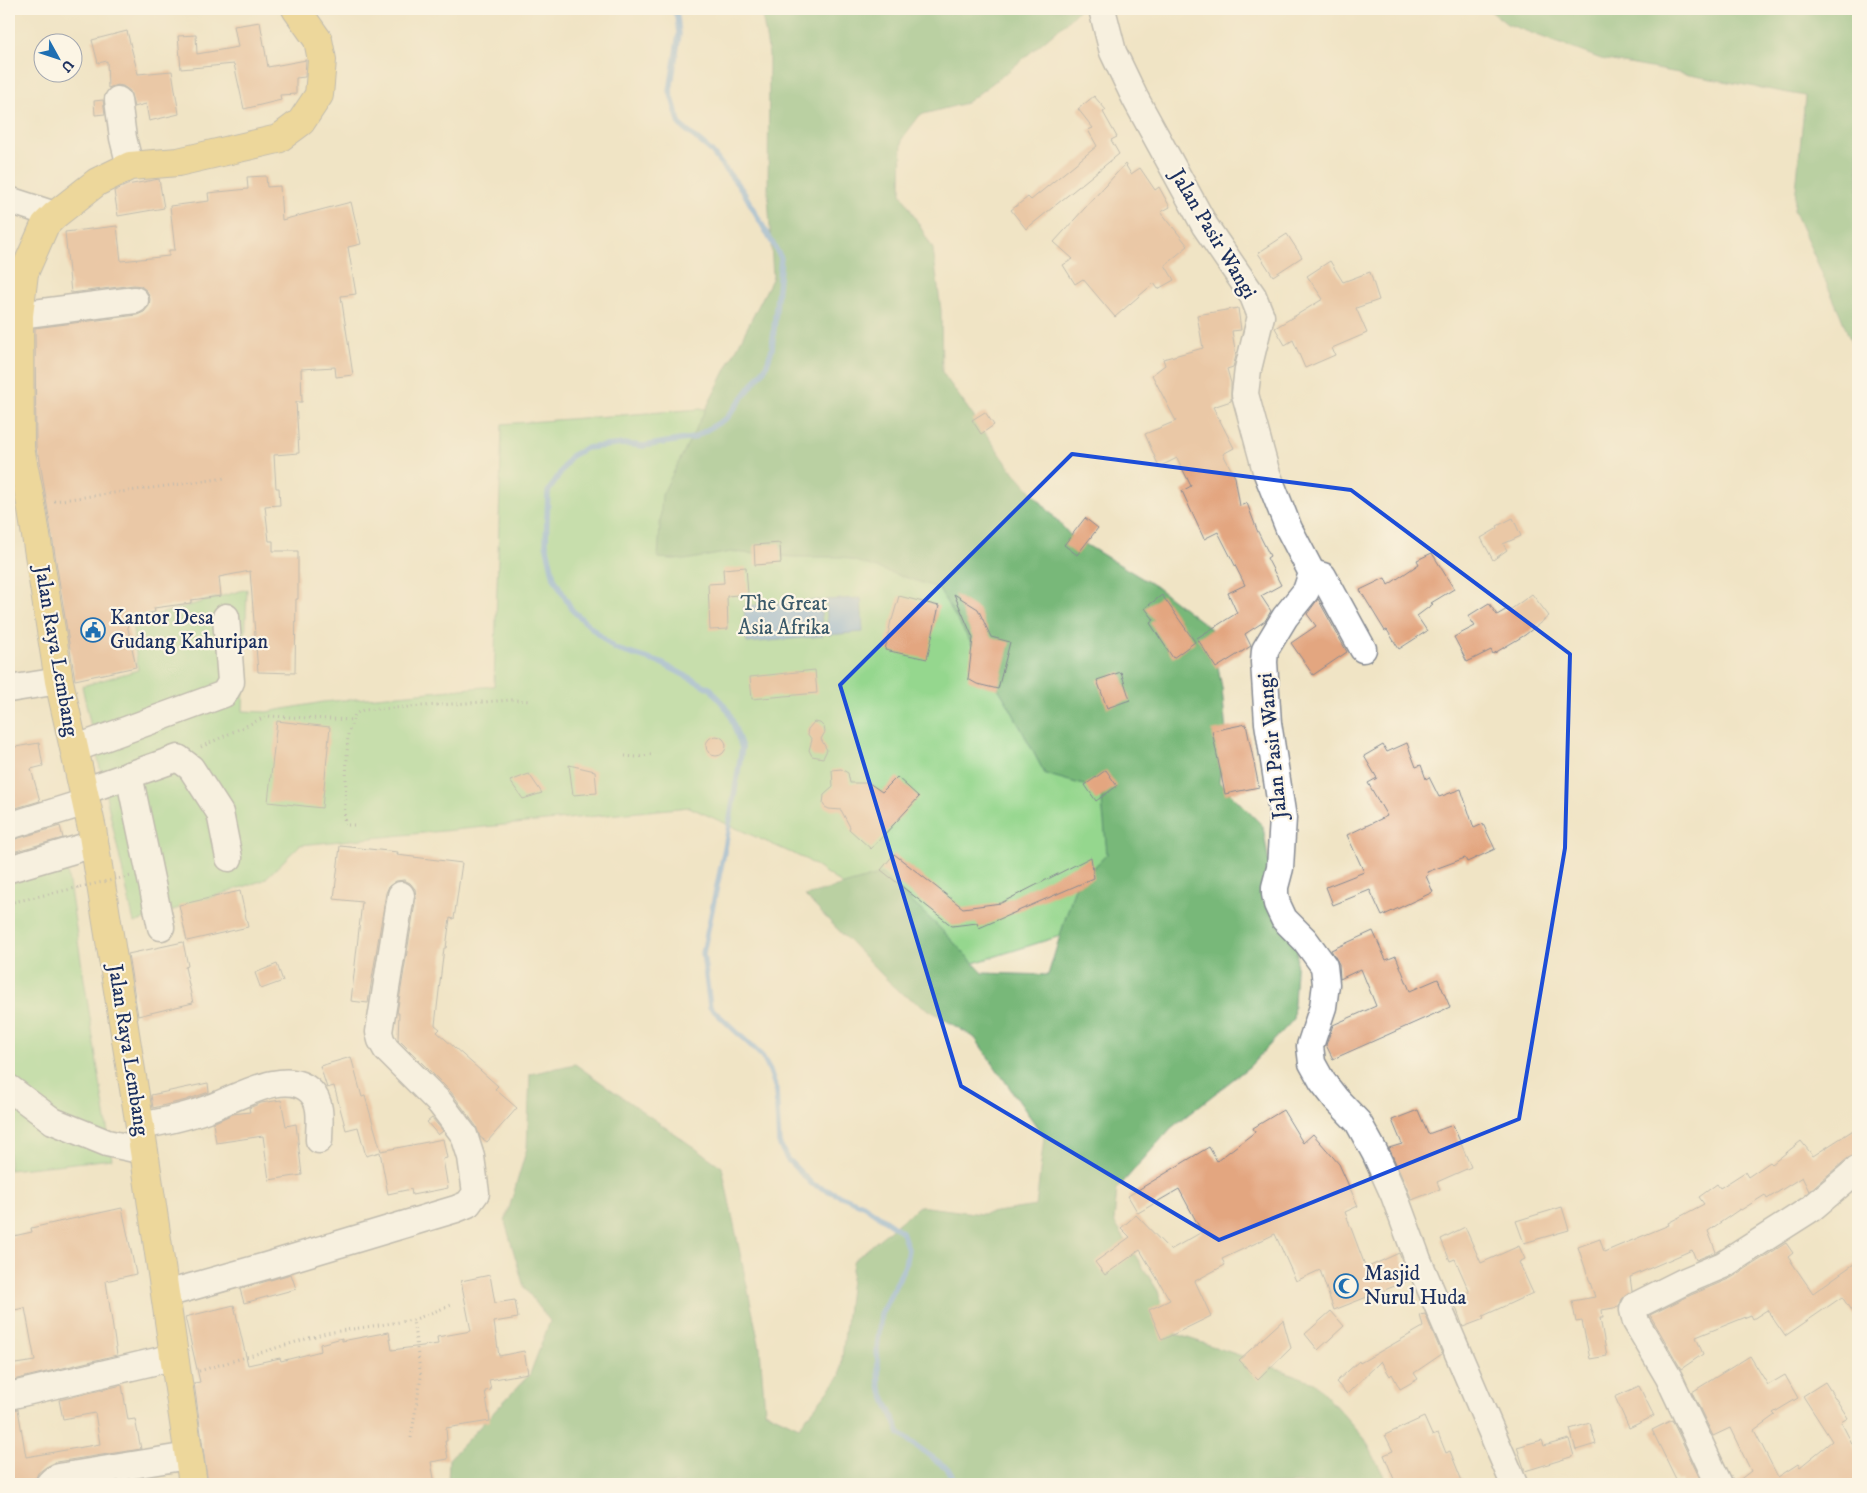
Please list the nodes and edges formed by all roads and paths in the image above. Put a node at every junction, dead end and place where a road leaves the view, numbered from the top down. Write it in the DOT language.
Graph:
graph roads {
  1 [pos="296,9"];
  2 [pos="1102,9"];
  3 [pos="118,100"];
  4 [pos="130,166"];
  5 [pos="9,200"];
  6 [pos="55,215"];
  7 [pos="135,300"];
  8 [pos="19,314"];
  9 [pos="14,450"];
  10 [pos="226,478"];
  11 [pos="31,504"];
  12 [pos="1312,573"];
  13 [pos="226,617"];
  14 [pos="1363,649"];
  15 [pos="59,681"];
  16 [pos="9,689"];
  17 [pos="530,701"];
  18 [pos="353,720"];
  19 [pos="74,749"];
  20 [pos="654,754"];
  21 [pos="625,756"];
  22 [pos="178,758"];
  23 [pos="129,775"];
  24 [pos="85,797"];
  25 [pos="354,825"];
  26 [pos="9,826"];
  27 [pos="94,844"];
  28 [pos="229,858"];
  29 [pos="9,869"];
  30 [pos="131,876"];
  31 [pos="401,895"];
  32 [pos="9,903"];
  33 [pos="161,927"];
  34 [pos="9,1088"];
  35 [pos="142,1139"];
  36 [pos="319,1140"];
  37 [pos="1858,1169"];
  38 [pos="166,1294"];
  39 [pos="454,1304"];
  40 [pos="413,1320"];
  41 [pos="176,1367"];
  42 [pos="9,1396"];
  43 [pos="411,1438"];
  44 [pos="188,1456"];
  45 [pos="49,1484"];
  46 [pos="193,1484"];
  47 [pos="1514,1484"];
  48 [pos="1719,1484"];
  1 -- 4 [label="main road, Jalan Raya Lembang"];
  2 -- 12 [label="street, Jalan Pasir Wangi"];
  3 -- 4 [label="street"];
  4 -- 6 [label="main road, Jalan Raya Lembang"];
  5 -- 6 [label="street"];
  6 -- 8 [label="main road, Jalan Raya Lembang"];
  7 -- 8 [label="street"];
  8 -- 9 [label="main road, Jalan Raya Lembang"];
  9 -- 11 [label="main road, Jalan Raya Lembang"];
  10 -- 11 [label="path"];
  11 -- 15 [label="main road, Jalan Raya Lembang"];
  12 -- 14 [label="street"];
  12 -- 47 [label="street, Jalan Pasir Wangi"];
  13 -- 19 [label="street"];
  15 -- 16 [label="street"];
  15 -- 19 [label="main road, Jalan Raya Lembang"];
  17 -- 18 [label="path"];
  18 -- 22 [label="path"];
  18 -- 25 [label="path"];
  19 -- 24 [label="main road, Jalan Raya Lembang"];
  20 -- 21 [label="path"];
  22 -- 23 [label="street"];
  22 -- 28 [label="street"];
  23 -- 24 [label="street"];
  23 -- 33 [label="street"];
  24 -- 26 [label="street"];
  24 -- 27 [label="main road, Jalan Raya Lembang"];
  27 -- 29 [label="street"];
  27 -- 35 [label="main road, Jalan Raya Lembang"];
  30 -- 32 [label="path, bridge"];
  31 -- 38 [label="street"];
  34 -- 35 [label="street"];
  35 -- 36 [label="street"];
  35 -- 38 [label="main road, Jalan Raya Lembang"];
  37 -- 48 [label="street"];
  38 -- 41 [label="main road, Jalan Raya Lembang"];
  39 -- 40 [label="path"];
  40 -- 41 [label="path"];
  40 -- 43 [label="path"];
  41 -- 42 [label="street"];
  41 -- 44 [label="main road, Jalan Raya Lembang"];
  44 -- 45 [label="street"];
  44 -- 46 [label="main road, Jalan Raya Lembang"];
}
